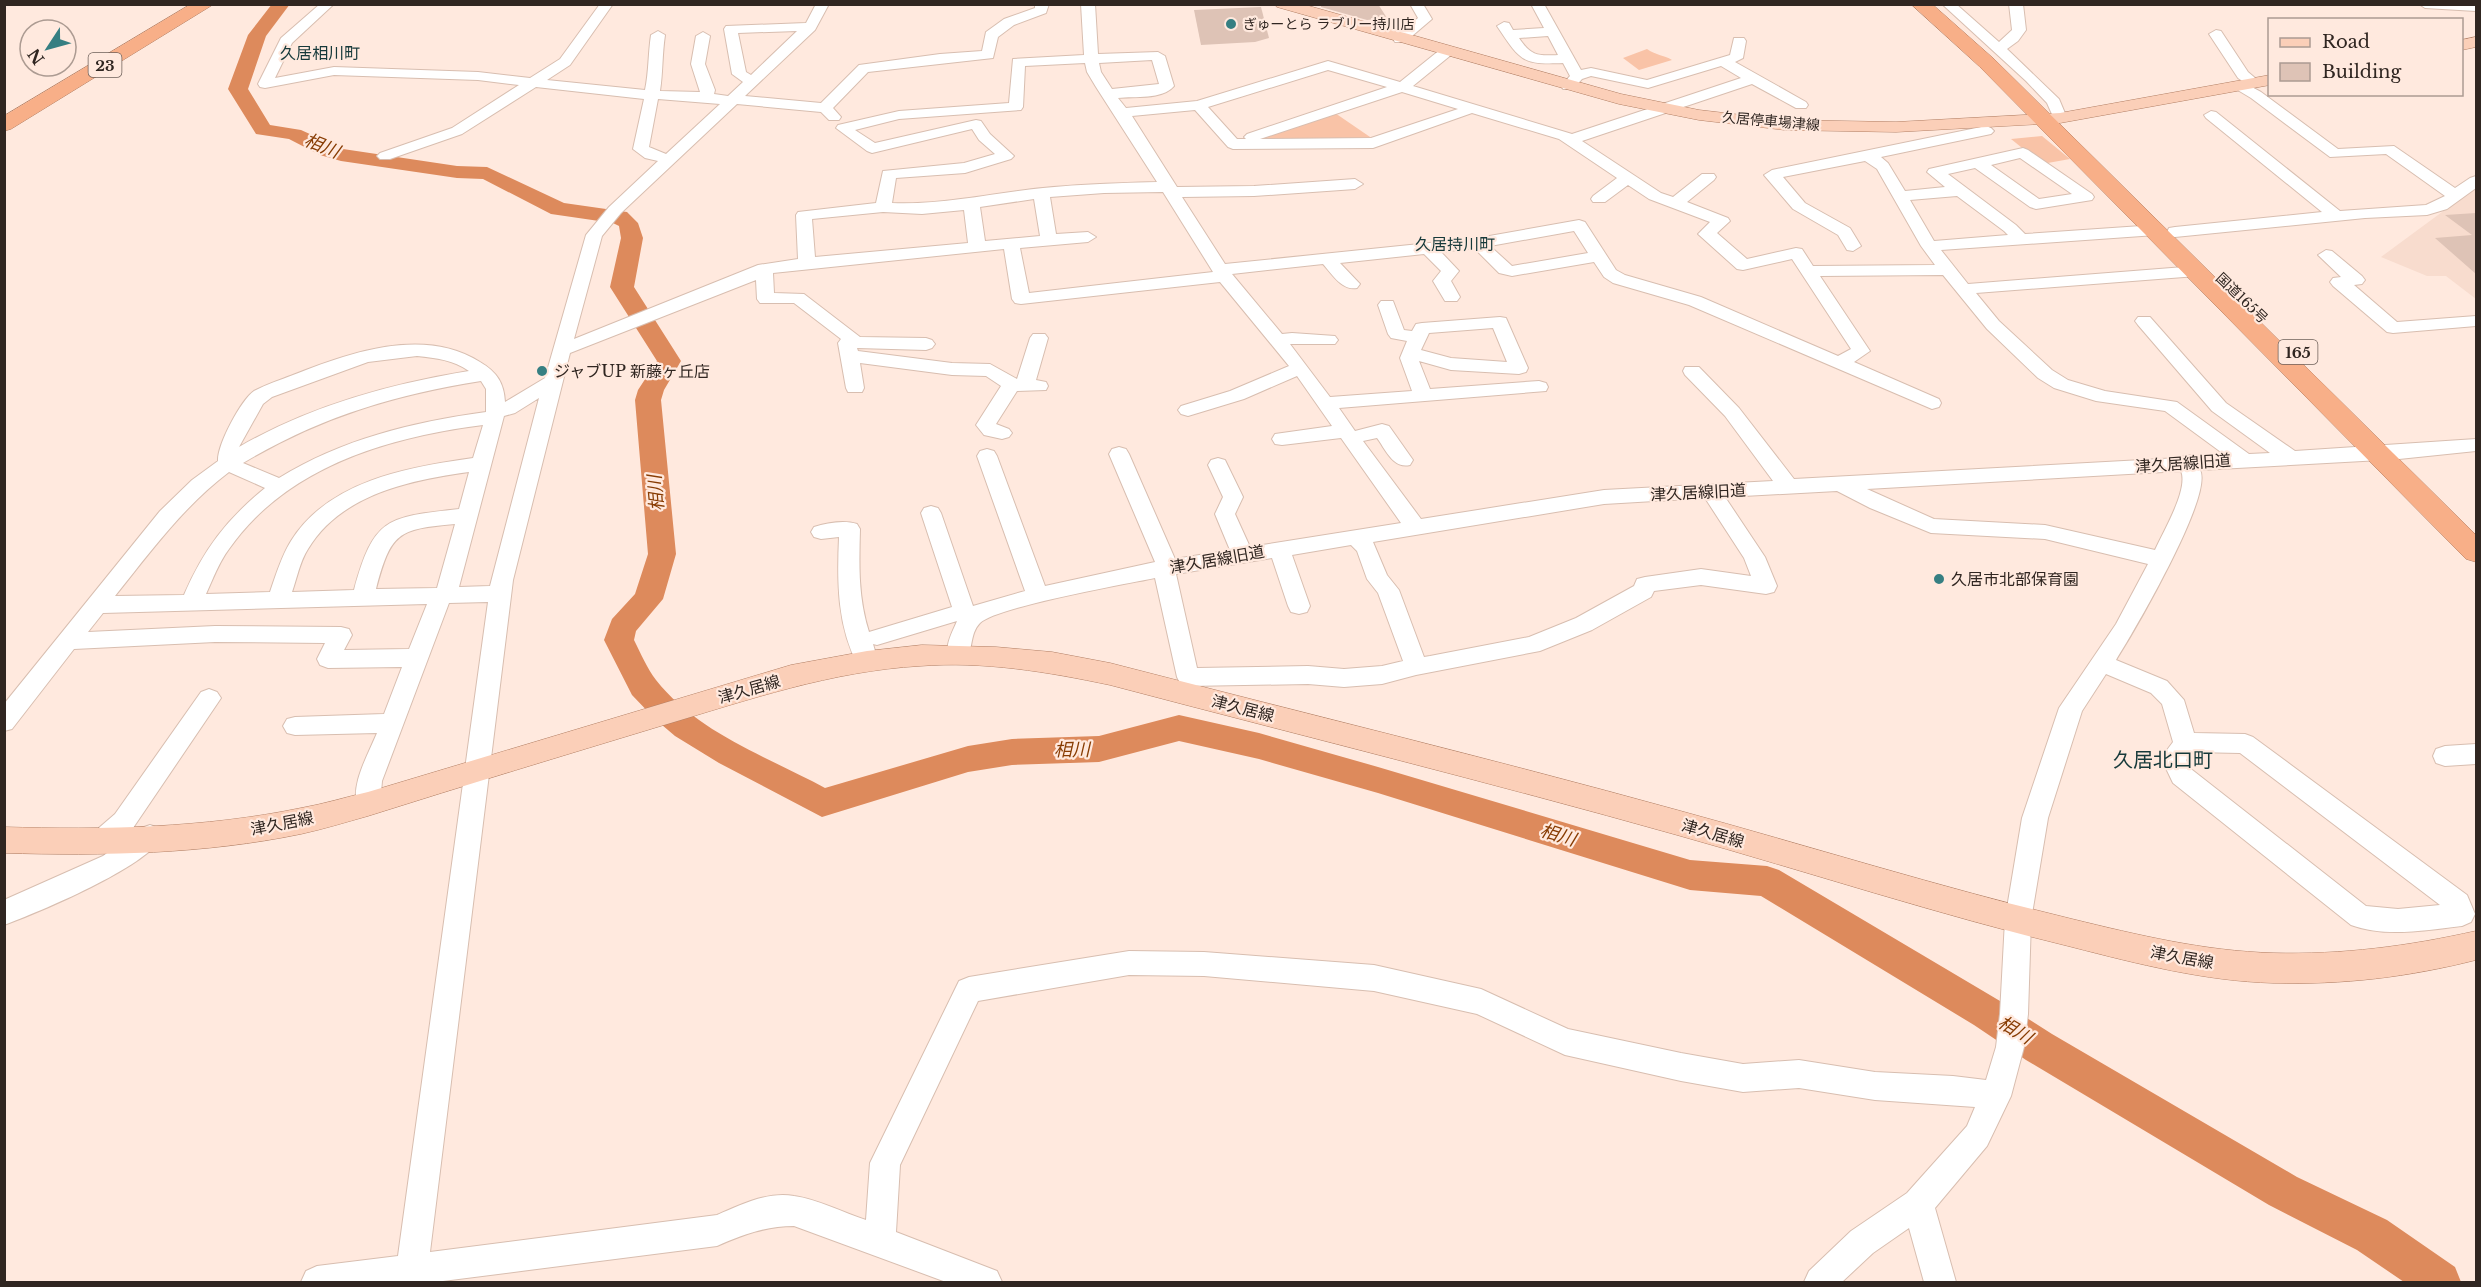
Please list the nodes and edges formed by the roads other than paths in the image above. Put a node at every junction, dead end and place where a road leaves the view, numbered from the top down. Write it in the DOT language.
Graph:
graph roads {
  1 [pos="186,4"];
  2 [pos="205,4"];
  3 [pos="328,4"];
  4 [pos="607,4"];
  5 [pos="823,4"];
  6 [pos="1042,4"];
  7 [pos="1088,4"];
  8 [pos="1283,4"];
  9 [pos="1416,4"];
  10 [pos="1537,4"];
  11 [pos="1910,4"];
  12 [pos="2016,4"];
  13 [pos="2425,4"];
  14 [pos="1935,8"];
  15 [pos="2473,9"];
  16 [pos="810,27"];
  17 [pos="1552,32"];
  18 [pos="2216,34"];
  19 [pos="658,35"];
  20 [pos="703,36"];
  21 [pos="1400,39"];
  22 [pos="1739,41"];
  23 [pos="1999,48"];
  24 [pos="1446,52"];
  25 [pos="1091,59"];
  26 [pos="1310,59"];
  27 [pos="1567,59"];
  28 [pos="1723,61"];
  29 [pos="1328,65"];
  30 [pos="1753,79"];
  31 [pos="752,81"];
  32 [pos="1573,81"];
  33 [pos="534,82"];
  34 [pos="2254,83"];
  35 [pos="1403,87"];
  36 [pos="1109,94"];
  37 [pos="650,96"];
  38 [pos="706,98"];
  39 [pos="731,100"];
  40 [pos="1199,105"];
  41 [pos="1800,105"];
  42 [pos="825,108"];
  43 [pos="1469,108"];
  44 [pos="1664,109"];
  45 [pos="4,113"];
  46 [pos="1122,113"];
  47 [pos="2211,115"];
  48 [pos="2046,119"];
  49 [pos="4,125"];
  50 [pos="843,128"];
  51 [pos="1986,131"];
  52 [pos="1570,140"];
  53 [pos="1361,143"];
  54 [pos="1233,144"];
  55 [pos="872,148"];
  56 [pos="1867,155"];
  57 [pos="385,156"];
  58 [pos="668,159"];
  59 [pos="1363,159"];
  60 [pos="1978,163"];
  61 [pos="890,174"];
  62 [pos="1708,177"];
  63 [pos="1629,179"];
  64 [pos="2476,181"];
  65 [pos="2107,183"];
  66 [pos="1355,184"];
  67 [pos="2071,186"];
  68 [pos="1170,190"];
  69 [pos="1959,191"];
  70 [pos="1041,193"];
  71 [pos="1899,196"];
  72 [pos="2456,196"];
  73 [pos="1599,199"];
  74 [pos="1676,203"];
  75 [pos="972,204"];
  76 [pos="883,207"];
  77 [pos="2337,216"];
  78 [pos="2165,231"];
  79 [pos="1088,237"];
  80 [pos="2020,239"];
  81 [pos="1049,240"];
  82 [pos="1011,242"];
  83 [pos="1478,243"];
  84 [pos="977,245"];
  85 [pos="1853,246"];
  86 [pos="1929,246"];
  87 [pos="1428,248"];
  88 [pos="2326,255"];
  89 [pos="1598,256"];
  90 [pos="1326,258"];
  91 [pos="807,261"];
  92 [pos="764,269"];
  93 [pos="1949,270"];
  94 [pos="1809,271"];
  95 [pos="2197,271"];
  96 [pos="1222,273"];
  97 [pos="1351,284"];
  98 [pos="1964,289"];
  99 [pos="1451,297"];
  100 [pos="1387,305"];
  101 [pos="2144,321"];
  102 [pos="2476,321"];
  103 [pos="850,338"];
  104 [pos="1039,338"];
  105 [pos="1329,340"];
  106 [pos="1276,341"];
  107 [pos="926,344"];
  108 [pos="1414,345"];
  109 [pos="562,350"];
  110 [pos="849,356"];
  111 [pos="1839,363"];
  112 [pos="1300,368"];
  113 [pos="1692,371"];
  114 [pos="486,374"];
  115 [pos="553,381"];
  116 [pos="1025,385"];
  117 [pos="1539,387"];
  118 [pos="855,388"];
  119 [pos="1423,396"];
  120 [pos="1325,403"];
  121 [pos="1932,403"];
  122 [pos="1188,410"];
  123 [pos="495,414"];
  124 [pos="1002,433"];
  125 [pos="1348,434"];
  126 [pos="1282,440"];
  127 [pos="2476,445"];
  128 [pos="2389,452"];
  129 [pos="1119,454"];
  130 [pos="987,456"];
  131 [pos="2289,457"];
  132 [pos="2243,459"];
  133 [pos="1403,460"];
  134 [pos="2186,462"];
  135 [pos="228,464"];
  136 [pos="480,464"];
  137 [pos="1218,465"];
  138 [pos="1841,484"];
  139 [pos="281,487"];
  140 [pos="1789,487"];
  141 [pos="1711,491"];
  142 [pos="931,513"];
  143 [pos="467,515"];
  144 [pos="1415,527"];
  145 [pos="2476,528"];
  146 [pos="821,532"];
  147 [pos="1354,536"];
  148 [pos="1279,548"];
  149 [pos="2476,552"];
  150 [pos="1243,554"];
  151 [pos="2161,559"];
  152 [pos="1166,567"];
  153 [pos="500,594"];
  154 [pos="444,596"];
  155 [pos="1038,596"];
  156 [pos="363,597"];
  157 [pos="278,600"];
  158 [pos="192,602"];
  159 [pos="98,605"];
  160 [pos="1299,606"];
  161 [pos="967,615"];
  162 [pos="69,641"];
  163 [pos="872,649"];
  164 [pos="958,655"];
  165 [pos="417,658"];
  166 [pos="2101,663"];
  167 [pos="1416,666"];
  168 [pos="1184,685"];
  169 [pos="209,698"];
  170 [pos="4,722"];
  171 [pos="392,723"];
  172 [pos="295,726"];
  173 [pos="2186,744"];
  174 [pos="2476,754"];
  175 [pos="2445,756"];
  176 [pos="478,769"];
  177 [pos="368,804"];
  178 [pos="150,836"];
  179 [pos="4,840"];
  180 [pos="102,841"];
  181 [pos="4,914"];
  182 [pos="2018,920"];
  183 [pos="2476,946"];
  184 [pos="1996,1096"];
  185 [pos="1918,1204"];
  186 [pos="880,1240"];
  187 [pos="411,1276"];
  188 [pos="317,1282"];
  189 [pos="986,1282"];
  190 [pos="1820,1282"];
  191 [pos="1940,1282"];
  1 -- 45 [label="highway, 23"];
  2 -- 49 [label="highway, 23"];
  3 -- 33 [label="street"];
  4 -- 33 [label="street"];
  5 -- 16 [label="street"];
  6 -- 42 [label="street"];
  7 -- 25 [label="street"];
  8 -- 21 [label="main road, 久居停車場津線"];
  9 -- 21 [label="street"];
  10 -- 17 [label="street"];
  11 -- 48 [label="street, 国道165号 / 165"];
  12 -- 23 [label="street"];
  13 -- 15 [label="street"];
  14 -- 23 [label="street, 国道165号 / 165"];
  14 -- 48 [label="highway, 国道165号 / 165"];
  16 -- 31 [label="street"];
  16 -- 31 [label="street"];
  17 -- 27 [label="street"];
  17 -- 27 [label="street"];
  18 -- 34 [label="street"];
  19 -- 37 [label="street"];
  20 -- 38 [label="street"];
  21 -- 24 [label="main road, 久居停車場津線"];
  22 -- 28 [label="street"];
  23 -- 48 [label="street, 国道165号 / 165"];
  24 -- 32 [label="main road, 久居停車場津線"];
  24 -- 35 [label="street"];
  25 -- 36 [label="street"];
  25 -- 36 [label="street"];
  25 -- 50 [label="street"];
  26 -- 29 [label="street"];
  27 -- 32 [label="street"];
  28 -- 30 [label="street"];
  28 -- 32 [label="street"];
  29 -- 35 [label="street"];
  29 -- 40 [label="street"];
  30 -- 41 [label="street"];
  30 -- 44 [label="street"];
  31 -- 39 [label="street"];
  32 -- 44 [label="main road, 久居停車場津線"];
  33 -- 37 [label="street"];
  33 -- 57 [label="street"];
  34 -- 48 [label="main road, 久居停車場津線"];
  34 -- 72 [label="street"];
  35 -- 43 [label="street"];
  35 -- 54 [label="street"];
  36 -- 46 [label="street"];
  37 -- 38 [label="street"];
  37 -- 58 [label="street"];
  38 -- 39 [label="street"];
  39 -- 42 [label="street"];
  39 -- 58 [label="street"];
  40 -- 46 [label="street"];
  40 -- 54 [label="street"];
  42 -- 50 [label="street"];
  43 -- 52 [label="street"];
  43 -- 53 [label="street"];
  44 -- 48 [label="main road, 久居停車場津線"];
  44 -- 52 [label="street"];
  46 -- 68 [label="street"];
  47 -- 77 [label="street"];
  48 -- 65 [label="highway, 国道165号 / 165"];
  48 -- 78 [label="highway, 国道165号 / 165"];
  50 -- 55 [label="street"];
  51 -- 56 [label="street"];
  52 -- 63 [label="street"];
  53 -- 54 [label="street"];
  53 -- 59 [label="street"];
  55 -- 61 [label="street"];
  55 -- 61 [label="street"];
  56 -- 71 [label="street"];
  56 -- 85 [label="street"];
  58 -- 109 [label="street"];
  60 -- 67 [label="street"];
  60 -- 67 [label="street"];
  60 -- 69 [label="street"];
  61 -- 76 [label="street"];
  62 -- 74 [label="street"];
  63 -- 73 [label="street"];
  63 -- 74 [label="street"];
  64 -- 72 [label="street"];
  65 -- 67 [label="street"];
  65 -- 78 [label="highway, 国道165号 / 165"];
  66 -- 68 [label="street"];
  68 -- 70 [label="street"];
  68 -- 96 [label="street"];
  69 -- 71 [label="street"];
  69 -- 80 [label="street"];
  70 -- 75 [label="street"];
  70 -- 81 [label="street"];
  71 -- 86 [label="street"];
  72 -- 77 [label="street"];
  74 -- 94 [label="street"];
  75 -- 76 [label="street"];
  75 -- 84 [label="street"];
  76 -- 91 [label="street"];
  77 -- 78 [label="street"];
  78 -- 80 [label="street"];
  78 -- 95 [label="highway, 国道165号 / 165"];
  78 -- 128 [label="highway, 国道165号 / 165"];
  79 -- 81 [label="street"];
  80 -- 86 [label="street"];
  81 -- 82 [label="street"];
  82 -- 84 [label="street"];
  82 -- 96 [label="street"];
  83 -- 87 [label="street"];
  83 -- 89 [label="street"];
  83 -- 89 [label="street"];
  84 -- 91 [label="street"];
  86 -- 93 [label="street"];
  87 -- 90 [label="street"];
  87 -- 99 [label="street"];
  88 -- 102 [label="street"];
  89 -- 111 [label="street"];
  90 -- 96 [label="street"];
  90 -- 97 [label="street"];
  91 -- 92 [label="street"];
  92 -- 103 [label="street"];
  92 -- 109 [label="street"];
  93 -- 94 [label="street"];
  93 -- 98 [label="street"];
  94 -- 111 [label="street"];
  95 -- 98 [label="street"];
  95 -- 128 [label="highway, 国道165号 / 165"];
  96 -- 106 [label="street"];
  98 -- 132 [label="street"];
  100 -- 108 [label="street"];
  101 -- 131 [label="street"];
  103 -- 107 [label="street"];
  103 -- 110 [label="street"];
  104 -- 116 [label="street"];
  105 -- 106 [label="street"];
  106 -- 112 [label="street"];
  108 -- 108 [label="street"];
  108 -- 119 [label="street"];
  109 -- 115 [label="street"];
  110 -- 116 [label="street"];
  110 -- 118 [label="street"];
  111 -- 121 [label="street"];
  112 -- 120 [label="street"];
  112 -- 122 [label="street"];
  113 -- 140 [label="street"];
  114 -- 123 [label="street"];
  114 -- 135 [label="street"];
  114 -- 135 [label="street"];
  115 -- 123 [label="street"];
  115 -- 153 [label="street"];
  116 -- 124 [label="street"];
  117 -- 119 [label="street"];
  119 -- 120 [label="street"];
  120 -- 125 [label="street"];
  123 -- 136 [label="street"];
  123 -- 139 [label="street"];
  125 -- 126 [label="street"];
  125 -- 133 [label="street"];
  125 -- 144 [label="street"];
  127 -- 128 [label="street, 津久居線旧道"];
  128 -- 131 [label="street, 津久居線旧道"];
  128 -- 145 [label="highway, 国道165号 / 165"];
  128 -- 149 [label="highway, 国道165号 / 165"];
  129 -- 152 [label="street"];
  130 -- 155 [label="street"];
  131 -- 132 [label="street, 津久居線旧道"];
  132 -- 134 [label="street, 津久居線旧道"];
  134 -- 138 [label="street, 津久居線旧道"];
  134 -- 151 [label="street"];
  135 -- 139 [label="street"];
  135 -- 159 [label="street"];
  136 -- 143 [label="street"];
  136 -- 157 [label="street"];
  137 -- 150 [label="street"];
  138 -- 140 [label="street, 津久居線旧道"];
  138 -- 151 [label="street"];
  139 -- 158 [label="street"];
  140 -- 141 [label="street, 津久居線旧道"];
  141 -- 144 [label="street, 津久居線旧道"];
  141 -- 167 [label="street"];
  142 -- 161 [label="street"];
  143 -- 154 [label="street"];
  143 -- 156 [label="street"];
  144 -- 147 [label="street, 津久居線旧道"];
  146 -- 163 [label="street"];
  147 -- 148 [label="street, 津久居線旧道"];
  147 -- 167 [label="street"];
  148 -- 150 [label="street, 津久居線旧道"];
  148 -- 160 [label="street"];
  150 -- 152 [label="street, 津久居線旧道"];
  151 -- 166 [label="street"];
  152 -- 155 [label="street, 津久居線旧道"];
  152 -- 168 [label="street"];
  153 -- 154 [label="street"];
  153 -- 176 [label="street"];
  154 -- 156 [label="street"];
  154 -- 165 [label="street"];
  155 -- 161 [label="street, 津久居線旧道"];
  156 -- 157 [label="street"];
  157 -- 158 [label="street"];
  158 -- 159 [label="street"];
  159 -- 162 [label="street"];
  161 -- 163 [label="street, 津久居線旧道"];
  161 -- 164 [label="street"];
  162 -- 165 [label="street"];
  162 -- 170 [label="street"];
  163 -- 164 [label="main road, 津久居線"];
  163 -- 176 [label="main road, 津久居線"];
  164 -- 168 [label="main road, 津久居線"];
  165 -- 171 [label="street"];
  166 -- 173 [label="street"];
  166 -- 182 [label="street"];
  167 -- 168 [label="street"];
  168 -- 182 [label="main road, 津久居線"];
  169 -- 180 [label="street"];
  171 -- 172 [label="street"];
  171 -- 177 [label="street"];
  173 -- 173 [label="street"];
  174 -- 175 [label="street"];
  176 -- 177 [label="main road, 津久居線"];
  176 -- 187 [label="street"];
  177 -- 178 [label="main road, 津久居線"];
  178 -- 180 [label="main road, 津久居線"];
  178 -- 181 [label="street"];
  179 -- 180 [label="main road, 津久居線"];
  182 -- 183 [label="main road, 津久居線"];
  182 -- 184 [label="street"];
  184 -- 185 [label="street"];
  184 -- 186 [label="street"];
  185 -- 190 [label="street"];
  185 -- 191 [label="street"];
  186 -- 187 [label="street"];
  186 -- 189 [label="street"];
  187 -- 188 [label="street"];
}
